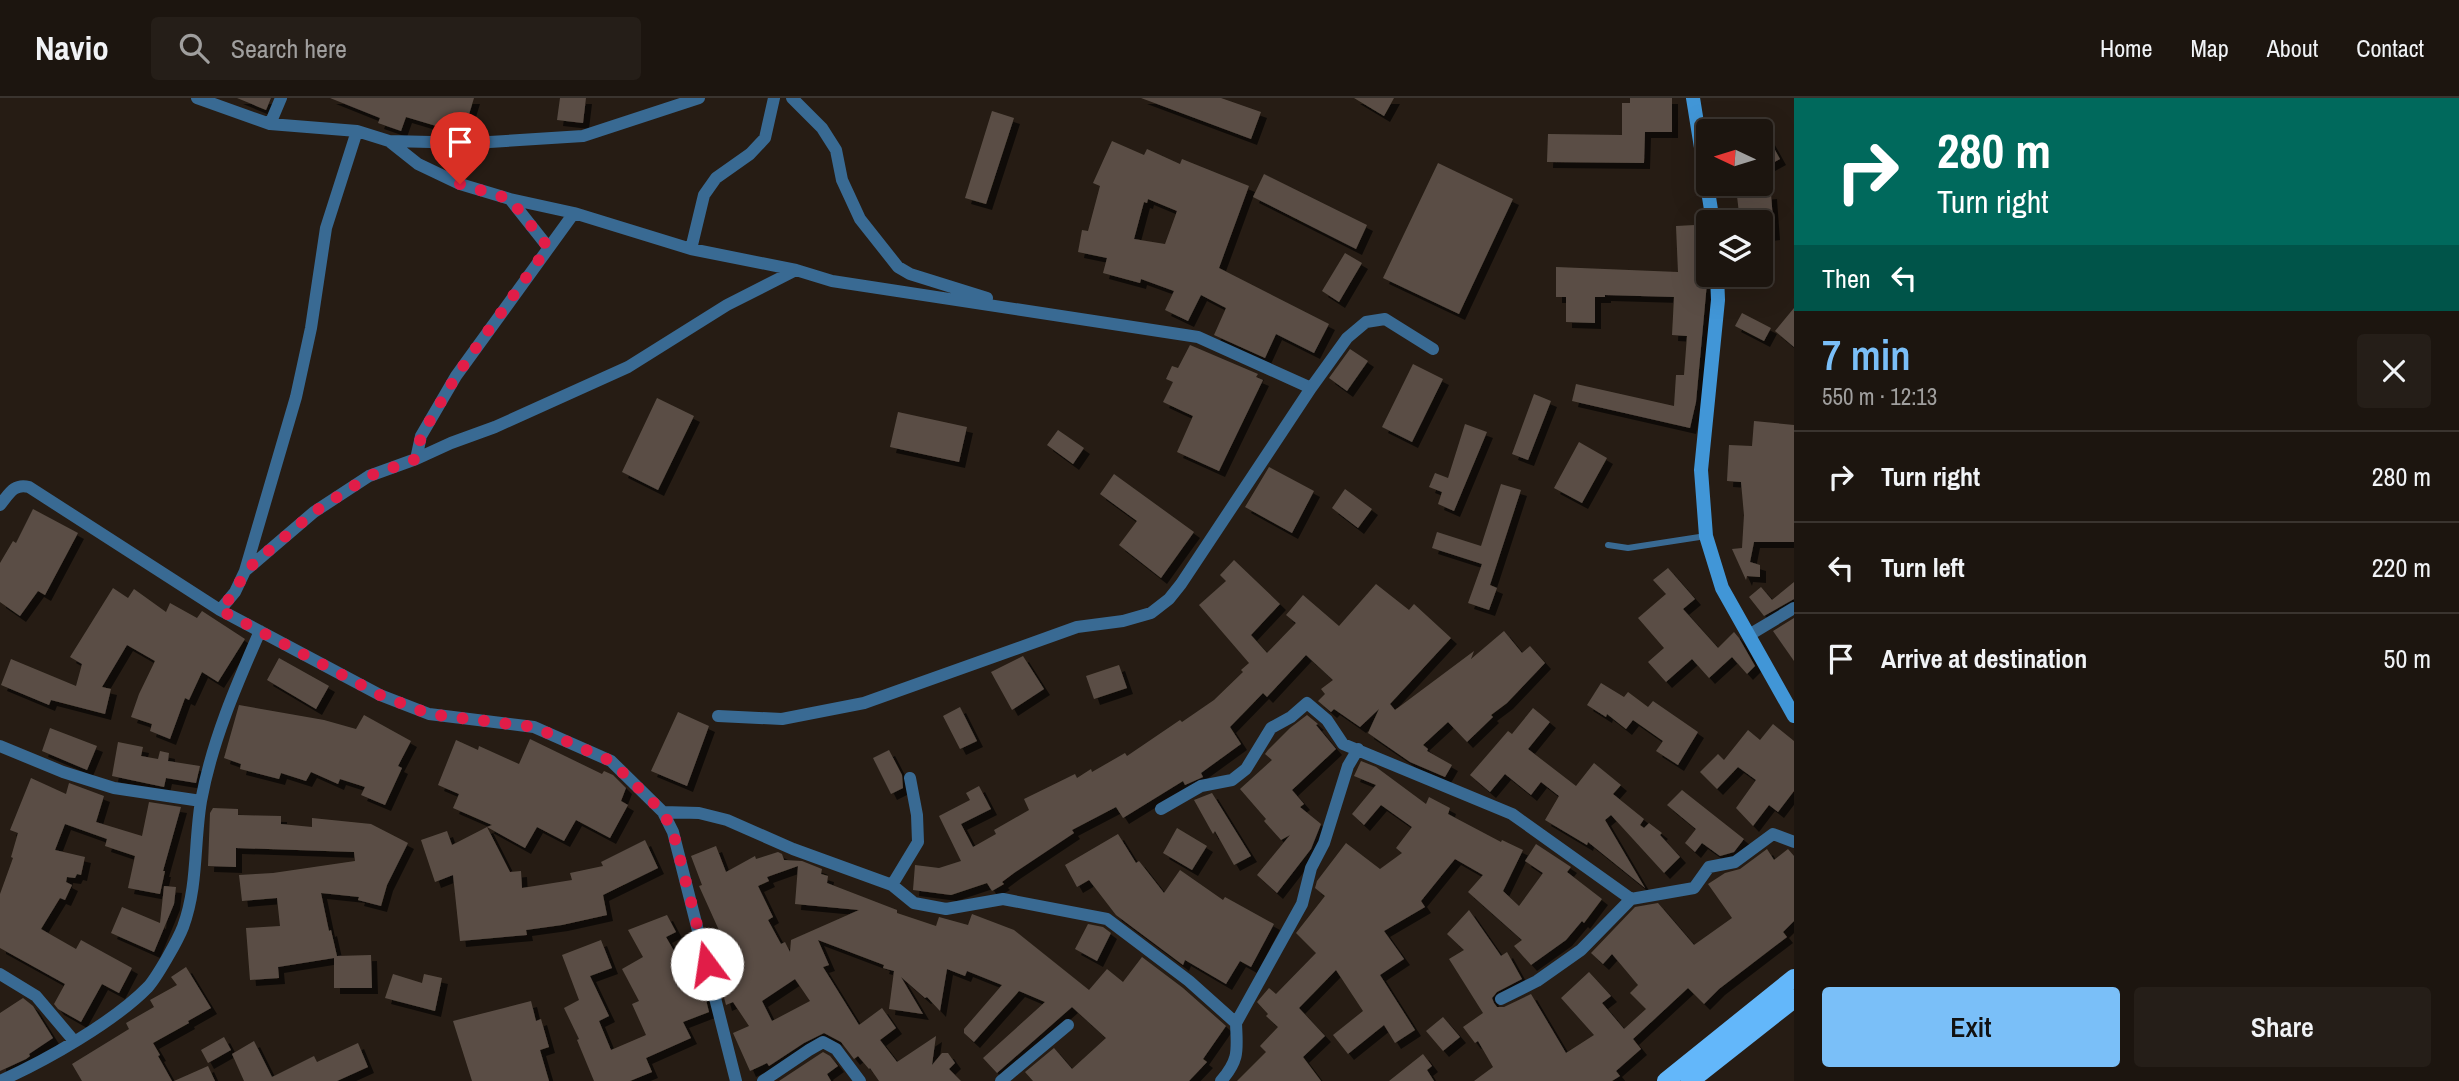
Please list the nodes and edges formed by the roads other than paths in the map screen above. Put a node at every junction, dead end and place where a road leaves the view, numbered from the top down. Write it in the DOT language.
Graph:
graph roads {
  1 [pos="197,98"];
  2 [pos="281,98"];
  3 [pos="699,98"];
  4 [pos="774,98"];
  5 [pos="792,98"];
  6 [pos="1693,98"];
  7 [pos="270,124"];
  8 [pos="357,131"];
  9 [pos="389,141"];
  10 [pos="510,199"];
  11 [pos="1711,210"];
  12 [pos="574,213"];
  13 [pos="548,247"];
  14 [pos="691,249"];
  15 [pos="796,270"];
  16 [pos="1717,287"];
  17 [pos="1024,309"];
  18 [pos="1433,349"];
  19 [pos="1311,388"];
  20 [pos="416,459"];
  21 [pos="0,505"];
  22 [pos="1706,536"];
  23 [pos="1608,545"];
  24 [pos="245,571"];
  25 [pos="1794,608"];
  26 [pos="220,610"];
  27 [pos="260,631"];
  28 [pos="1749,635"];
  29 [pos="718,716"];
  30 [pos="1794,716"];
  31 [pos="0,746"];
  32 [pos="1358,749"];
  33 [pos="910,778"];
  34 [pos="201,801"];
  35 [pos="1161,809"];
  36 [pos="663,812"];
  37 [pos="1794,842"];
  38 [pos="892,885"];
  39 [pos="1631,899"];
  40 [pos="0,974"];
  41 [pos="1794,978"];
  42 [pos="1501,999"];
  43 [pos="1794,999"];
  44 [pos="1236,1023"];
  45 [pos="1068,1025"];
  46 [pos="74,1041"];
  47 [pos="0,1081"];
  48 [pos="736,1081"];
  49 [pos="763,1081"];
  50 [pos="860,1081"];
  51 [pos="1001,1081"];
  52 [pos="1221,1081"];
  53 [pos="1666,1081"];
  54 [pos="1690,1081"];
  1 -- 7 [label="street"];
  2 -- 7 [label="street"];
  3 -- 9 [label="street"];
  4 -- 14 [label="street"];
  5 -- 17 [label="street"];
  6 -- 11 [label="street"];
  7 -- 8 [label="street"];
  8 -- 9 [label="street"];
  8 -- 24 [label="street"];
  9 -- 10 [label="street"];
  10 -- 12 [label="street"];
  10 -- 13 [label="street"];
  12 -- 13 [label="street"];
  12 -- 14 [label="street"];
  13 -- 20 [label="street"];
  14 -- 15 [label="street"];
  15 -- 17 [label="street"];
  15 -- 20 [label="street"];
  16 -- 22 [label="street"];
  17 -- 19 [label="street"];
  18 -- 19 [label="street"];
  19 -- 29 [label="street"];
  20 -- 24 [label="street"];
  21 -- 26 [label="street"];
  22 -- 23 [label="lane"];
  22 -- 28 [label="street"];
  24 -- 26 [label="street"];
  25 -- 28 [label="street"];
  26 -- 27 [label="street"];
  27 -- 34 [label="street"];
  27 -- 36 [label="street"];
  28 -- 30 [label="street"];
  31 -- 34 [label="street"];
  32 -- 35 [label="street"];
  32 -- 39 [label="street"];
  32 -- 44 [label="street"];
  33 -- 38 [label="street"];
  34 -- 46 [label="street"];
  36 -- 38 [label="street"];
  36 -- 48 [label="street"];
  37 -- 39 [label="street"];
  38 -- 44 [label="street"];
  39 -- 42 [label="street"];
  40 -- 46 [label="street"];
  41 -- 53 [label="main road"];
  43 -- 54 [label="main road"];
  44 -- 52 [label="street"];
  45 -- 51 [label="street"];
  46 -- 47 [label="street"];
  49 -- 50 [label="street"];
}
